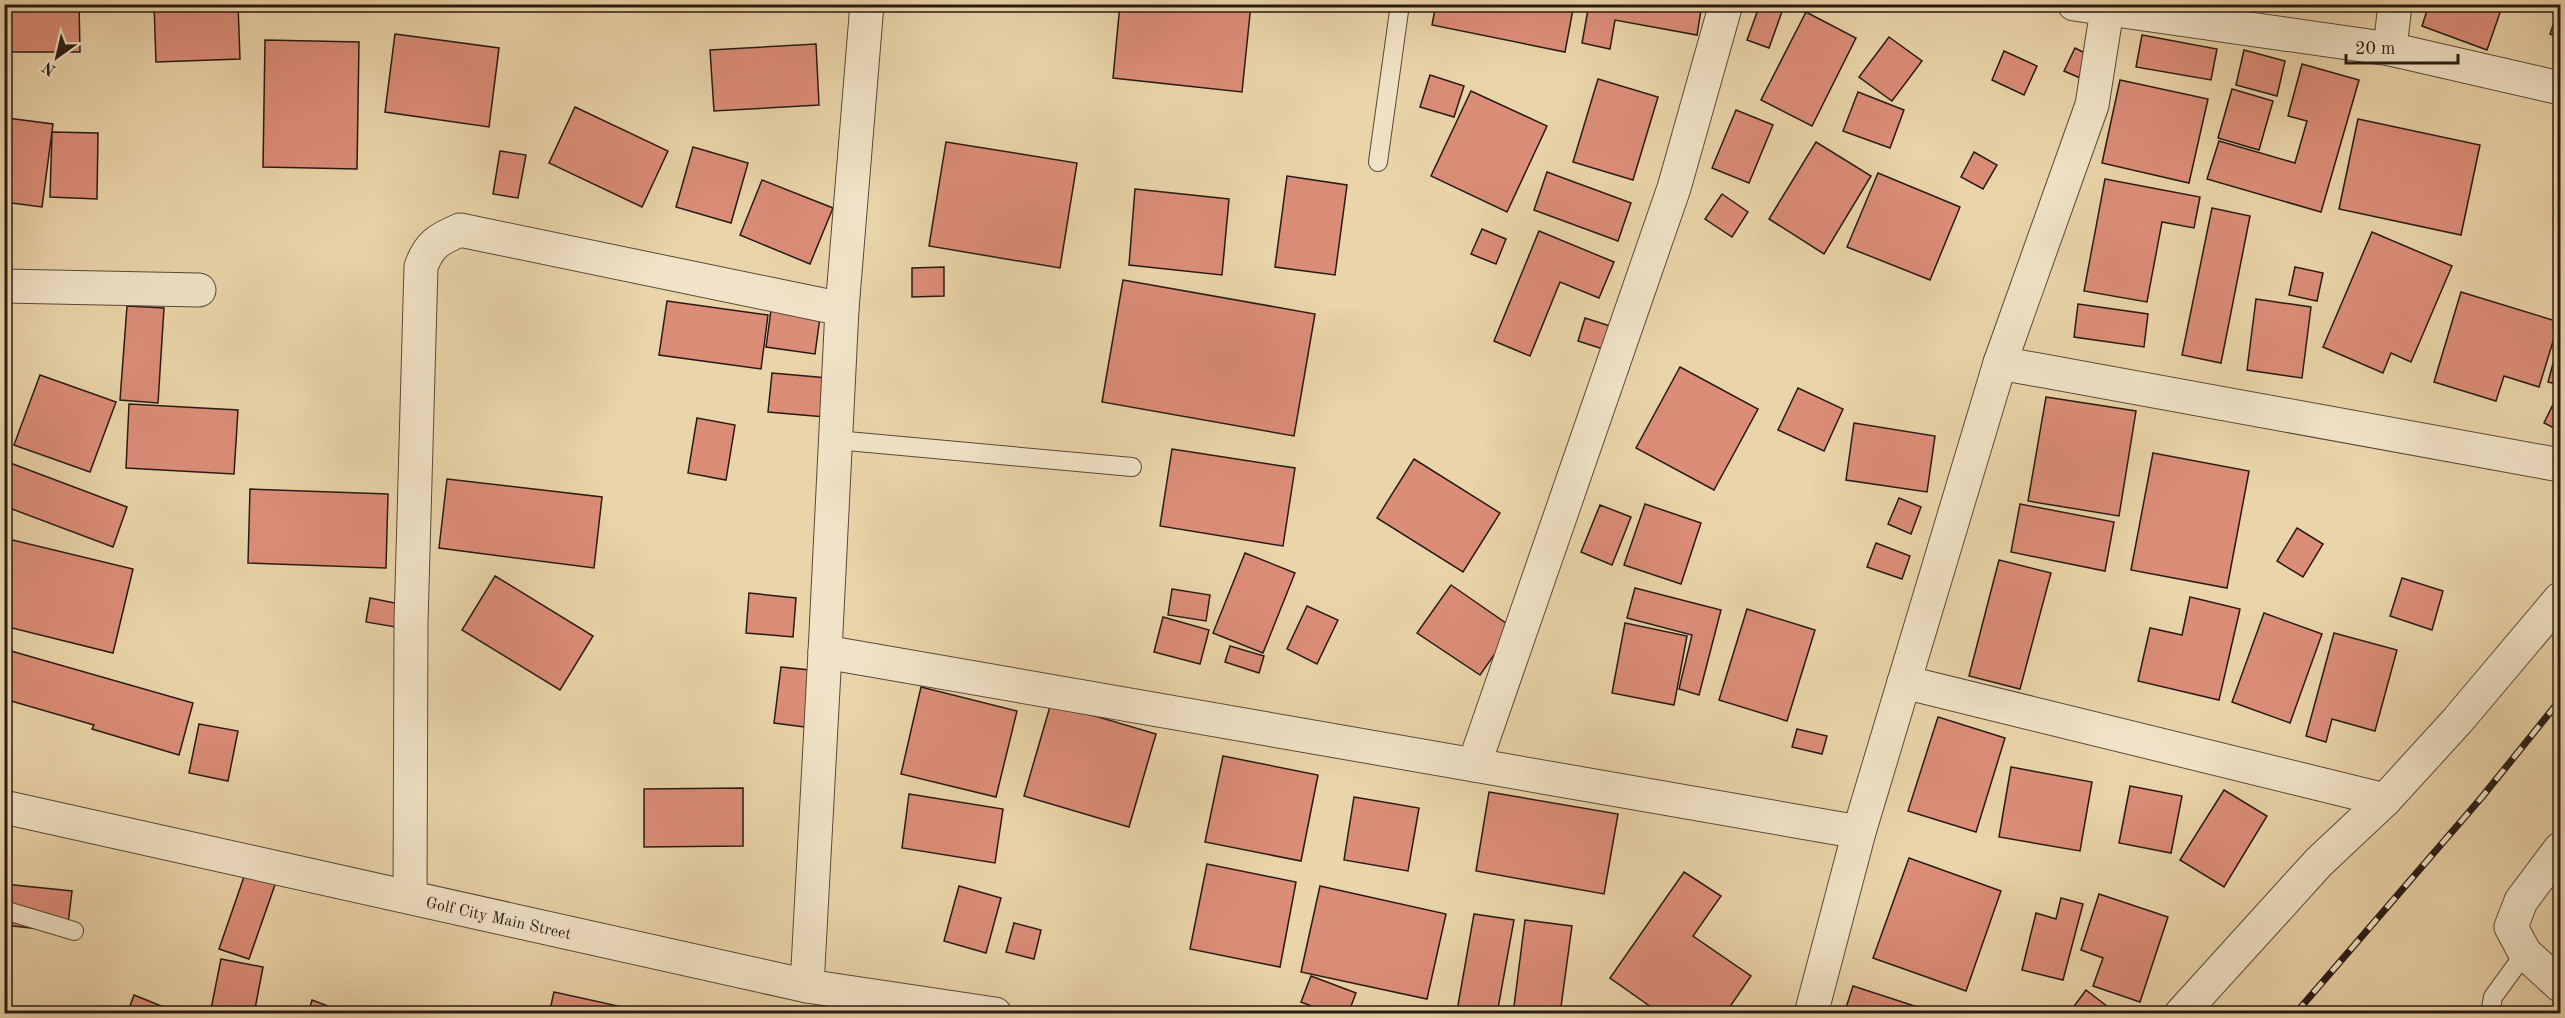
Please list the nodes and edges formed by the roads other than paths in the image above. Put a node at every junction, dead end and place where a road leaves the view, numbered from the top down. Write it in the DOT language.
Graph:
graph roads {
  1 [pos="867,4"];
  2 [pos="1400,4"];
  3 [pos="1726,4"];
  4 [pos="2074,4"];
  5 [pos="2394,4"];
  6 [pos="2107,10"];
  7 [pos="2390,49"];
  8 [pos="2560,88"];
  9 [pos="1378,162"];
  10 [pos="4,286"];
  11 [pos="199,290"];
  12 [pos="842,309"];
  13 [pos="2000,363"];
  14 [pos="836,440"];
  15 [pos="2560,465"];
  16 [pos="1132,467"];
  17 [pos="2560,599"];
  18 [pos="825,652"];
  19 [pos="1904,682"];
  20 [pos="1474,765"];
  21 [pos="2385,800"];
  22 [pos="4,807"];
  23 [pos="1859,832"];
  24 [pos="2560,849"];
  25 [pos="410,897"];
  26 [pos="4,910"];
  27 [pos="74,931"];
  28 [pos="2525,953"];
  29 [pos="2560,985"];
  30 [pos="807,986"];
  31 [pos="937,1009"];
  32 [pos="994,1014"];
  33 [pos="1811,1014"];
  34 [pos="2181,1014"];
  35 [pos="2490,1014"];
  1 -- 12 [label="street"];
  2 -- 9 [label="lane"];
  3 -- 20 [label="street"];
  4 -- 6 [label="street"];
  5 -- 7 [label="street"];
  6 -- 7 [label="street"];
  6 -- 13 [label="street"];
  7 -- 8 [label="street"];
  10 -- 11 [label="street"];
  12 -- 14 [label="street"];
  12 -- 25 [label="street"];
  13 -- 15 [label="street"];
  13 -- 19 [label="street"];
  14 -- 16 [label="lane"];
  14 -- 18 [label="street"];
  17 -- 21 [label="street"];
  18 -- 20 [label="street"];
  18 -- 30 [label="street"];
  19 -- 21 [label="street"];
  19 -- 23 [label="street"];
  20 -- 23 [label="street"];
  21 -- 34 [label="street"];
  22 -- 25 [label="street, Golf City Main Street"];
  23 -- 33 [label="street"];
  24 -- 28 [label="street"];
  25 -- 30 [label="street, Golf City Main Street"];
  26 -- 27 [label="lane"];
  28 -- 29 [label="street"];
  28 -- 35 [label="lane"];
  30 -- 31 [label="street, Golf City Main Street"];
  31 -- 32 [label="street, Golf City Main Street"];
}
